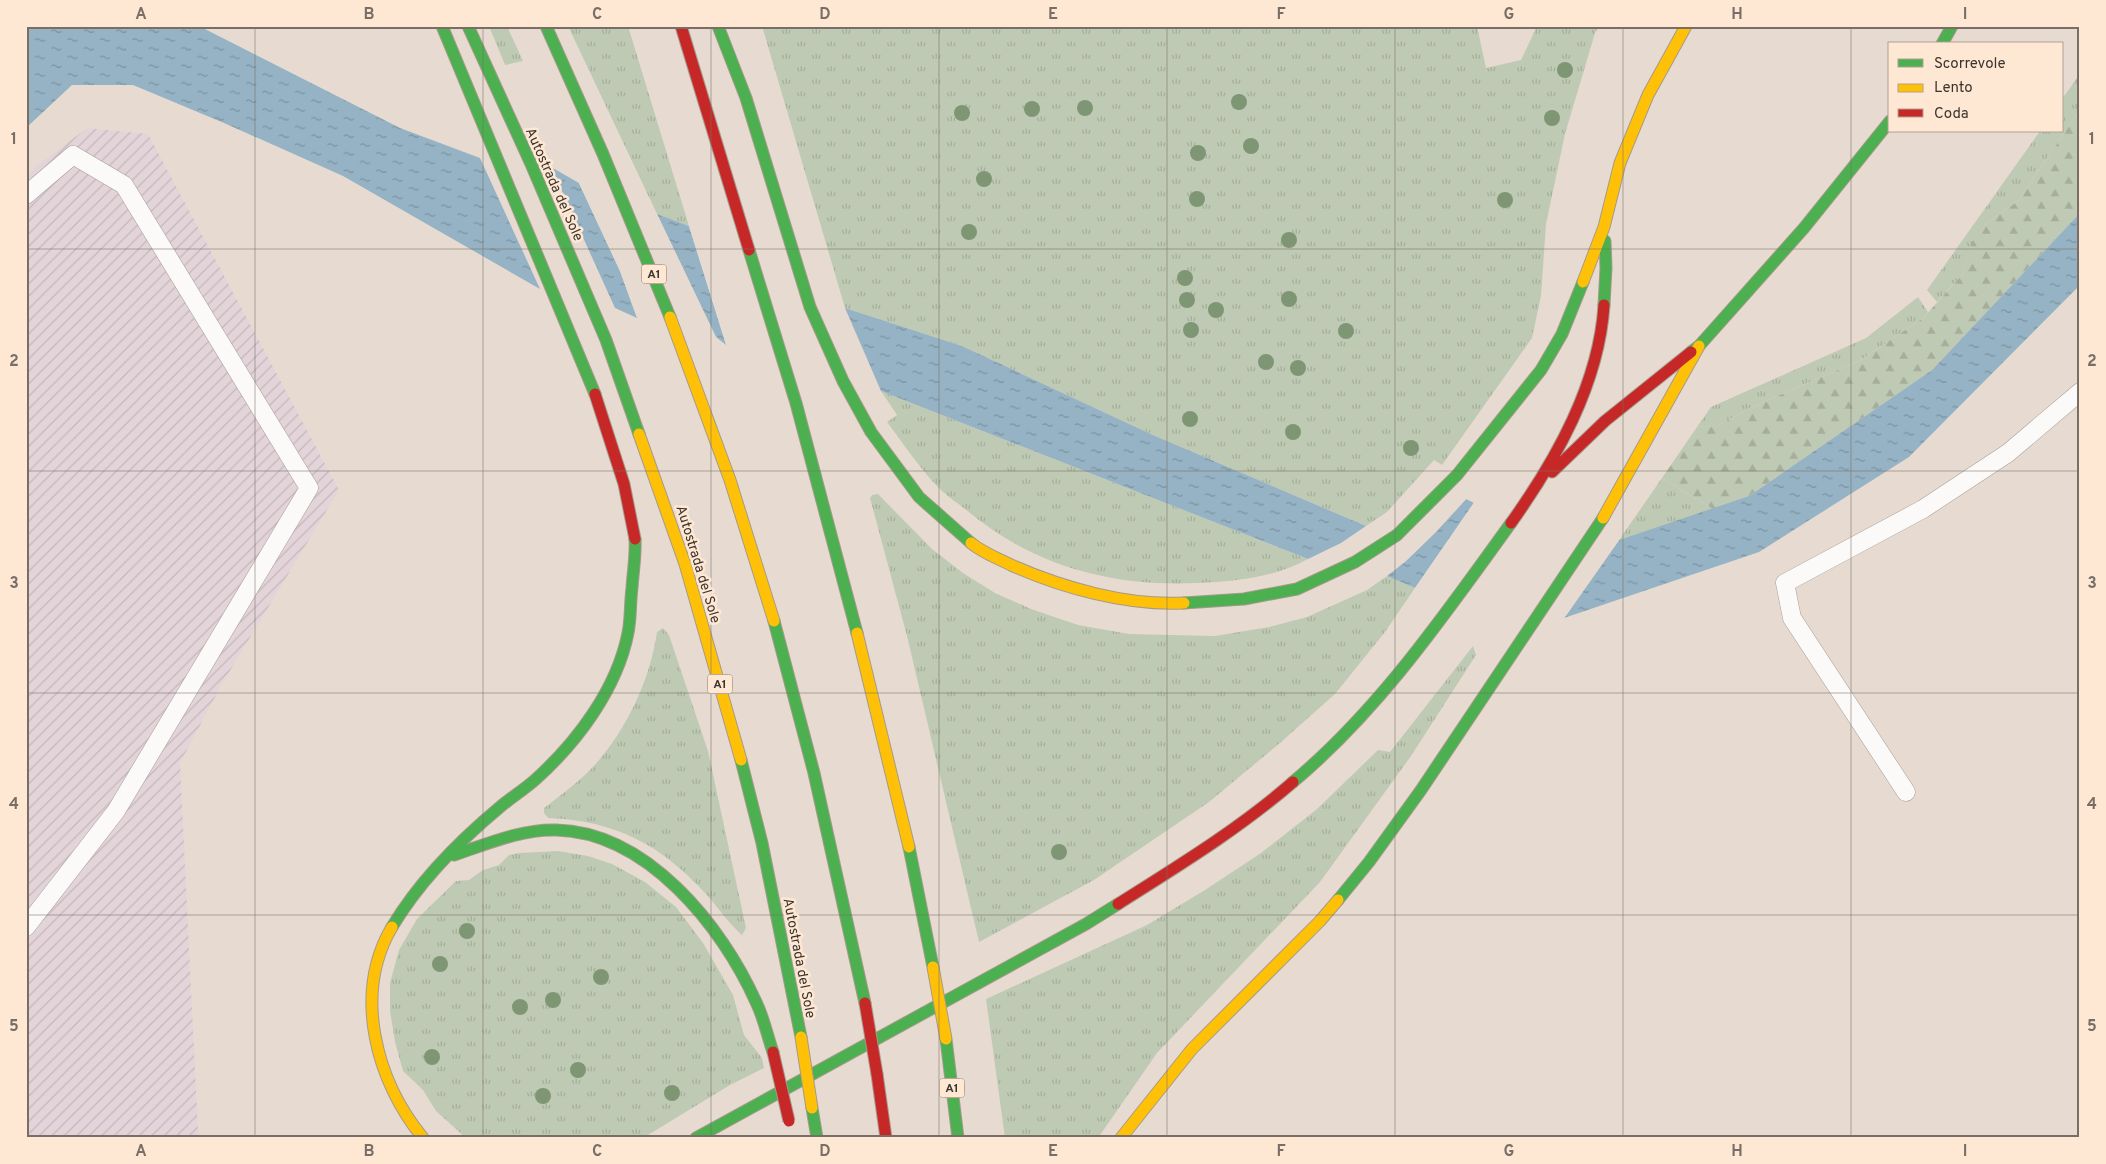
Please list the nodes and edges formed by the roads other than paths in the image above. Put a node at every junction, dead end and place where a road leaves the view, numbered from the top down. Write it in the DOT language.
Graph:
graph roads {
  1 [pos="442,26"];
  2 [pos="468,26"];
  3 [pos="546,26"];
  4 [pos="681,26"];
  5 [pos="718,26"];
  6 [pos="1686,26"];
  7 [pos="1952,26"];
  8 [pos="1943,42"];
  9 [pos="1888,123"];
  10 [pos="26,195"];
  11 [pos="1604,227"];
  12 [pos="1699,346"];
  13 [pos="2080,392"];
  14 [pos="1535,489"];
  15 [pos="1906,792"];
  16 [pos="441,860"];
  17 [pos="26,927"];
  18 [pos="789,1125"];
  19 [pos="423,1138"];
  20 [pos="696,1138"];
  21 [pos="817,1138"];
  22 [pos="886,1138"];
  23 [pos="958,1138"];
  24 [pos="1121,1138"];
  1 -- 16 [label="highway"];
  2 -- 21 [label="highway, Autostrada del Sole / A1, bridge"];
  3 -- 22 [label="highway, A1, bridge"];
  4 -- 23 [label="highway, A1, bridge"];
  5 -- 11 [label="highway"];
  6 -- 11 [label="highway"];
  7 -- 8 [label="highway"];
  9 -- 12 [label="highway"];
  10 -- 17 [label="lane"];
  11 -- 14 [label="highway"];
  12 -- 14 [label="highway"];
  12 -- 24 [label="highway"];
  13 -- 15 [label="lane"];
  14 -- 20 [label="highway"];
  16 -- 18 [label="highway, bridge"];
  16 -- 19 [label="highway"];
}
